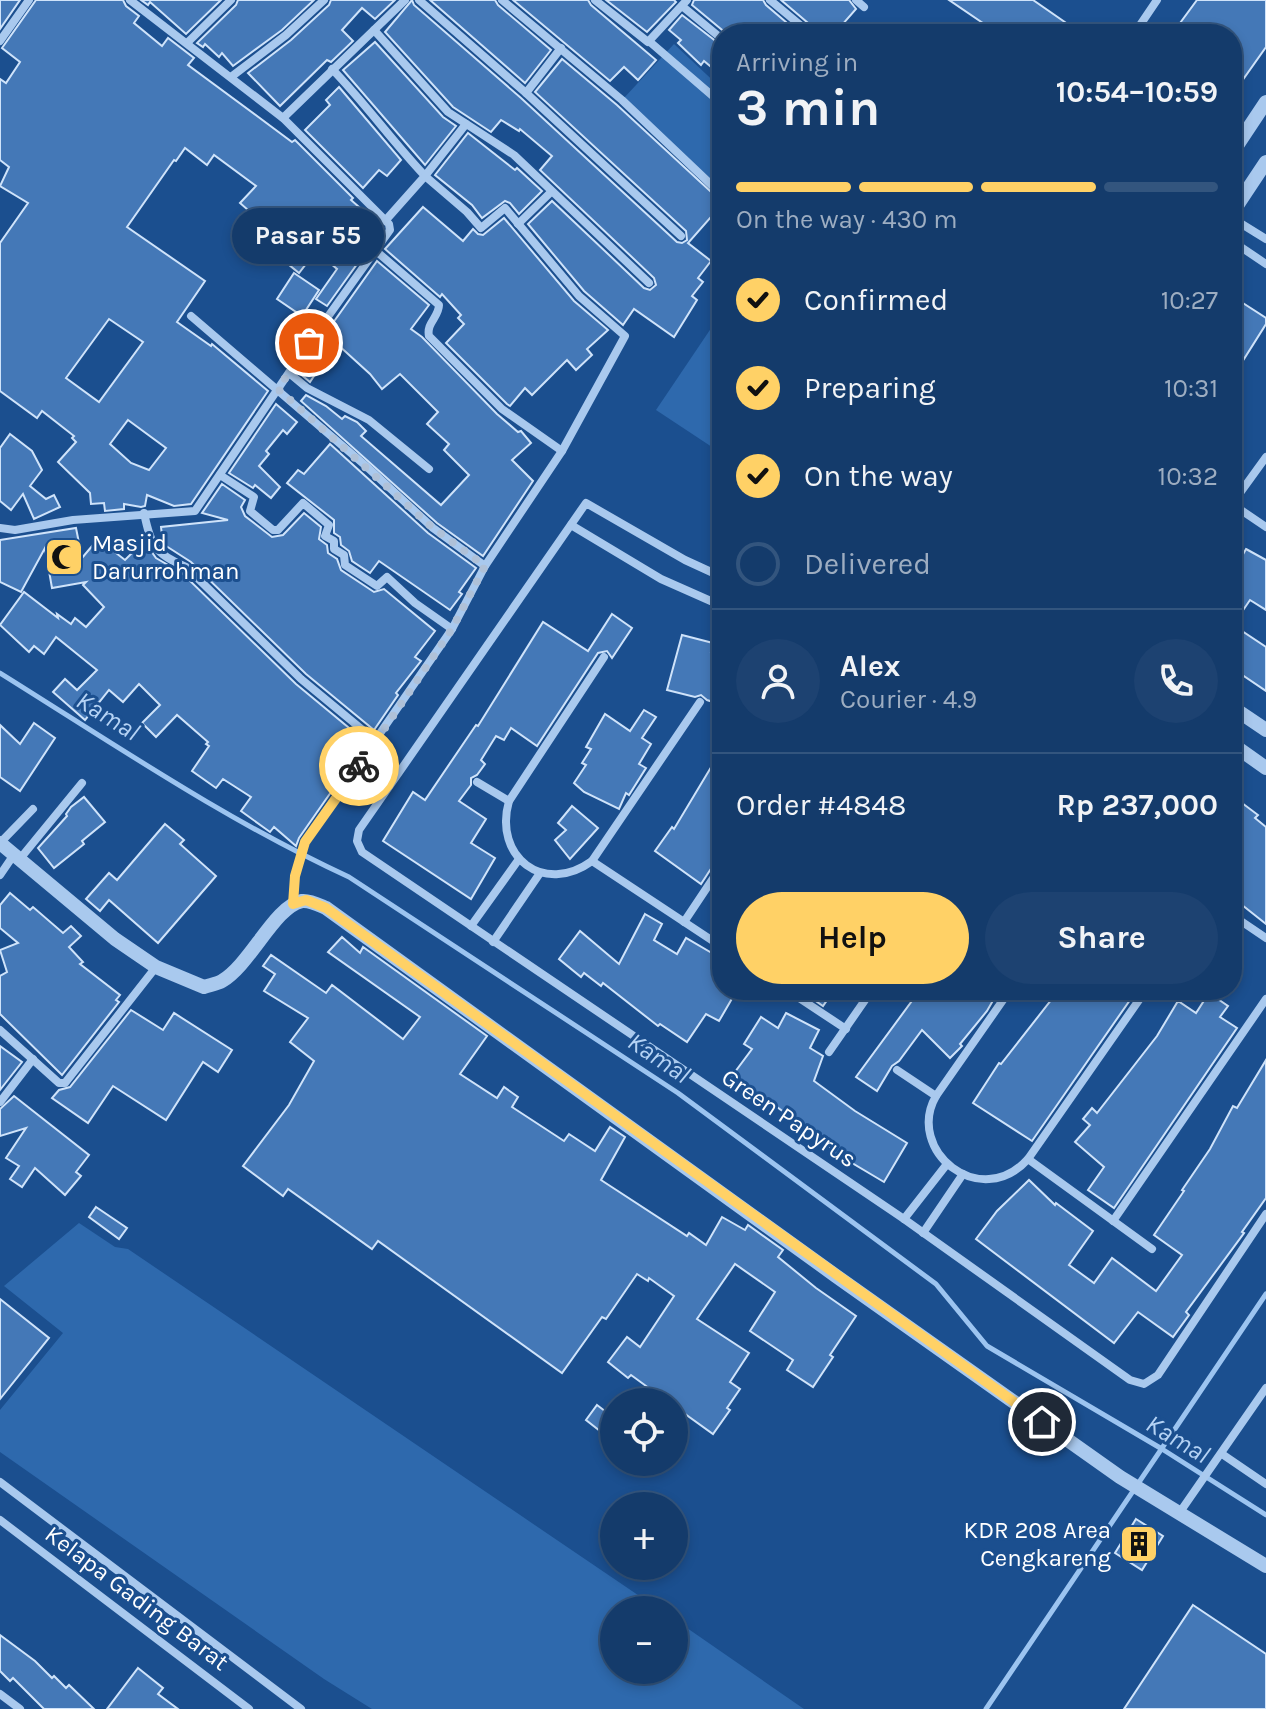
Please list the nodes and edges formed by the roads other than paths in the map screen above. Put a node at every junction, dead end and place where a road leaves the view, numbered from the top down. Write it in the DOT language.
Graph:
graph roads {
  1 [pos="29,0"];
  2 [pos="130,0"];
  3 [pos="231,0"];
  4 [pos="324,0"];
  5 [pos="405,0"];
  6 [pos="419,0"];
  7 [pos="502,0"];
  8 [pos="595,0"];
  9 [pos="770,0"];
  10 [pos="856,0"];
  11 [pos="1157,0"];
  12 [pos="685,3"];
  13 [pos="864,7"];
  14 [pos="799,24"];
  15 [pos="1141,24"];
  16 [pos="712,29"];
  17 [pos="374,30"];
  18 [pos="0,41"];
  19 [pos="648,42"];
  20 [pos="187,43"];
  21 [pos="561,48"];
  22 [pos="332,69"];
  23 [pos="231,77"];
  24 [pos="526,93"];
  25 [pos="712,96"];
  26 [pos="1266,102"];
  27 [pos="283,118"];
  28 [pos="466,124"];
  29 [pos="1242,138"];
  30 [pos="1266,162"];
  31 [pos="425,176"];
  32 [pos="712,185"];
  33 [pos="551,192"];
  34 [pos="1242,200"];
  35 [pos="385,221"];
  36 [pos="1242,223"];
  37 [pos="518,224"];
  38 [pos="681,236"];
  39 [pos="1266,239"];
  40 [pos="1242,248"];
  41 [pos="376,251"];
  42 [pos="1266,264"];
  43 [pos="649,283"];
  44 [pos="191,316"];
  45 [pos="289,373"];
  46 [pos="278,389"];
  47 [pos="562,451"];
  48 [pos="1266,457"];
  49 [pos="429,469"];
  50 [pos="220,475"];
  51 [pos="1242,490"];
  52 [pos="1242,511"];
  53 [pos="144,513"];
  54 [pos="571,525"];
  55 [pos="1266,527"];
  56 [pos="0,528"];
  57 [pos="485,566"];
  58 [pos="712,572"];
  59 [pos="712,602"];
  60 [pos="452,629"];
  61 [pos="604,657"];
  62 [pos="700,702"];
  63 [pos="1242,714"];
  64 [pos="1266,730"];
  65 [pos="376,741"];
  66 [pos="1242,751"];
  67 [pos="1266,768"];
  68 [pos="477,782"];
  69 [pos="82,783"];
  70 [pos="509,801"];
  71 [pos="33,809"];
  72 [pos="0,843"];
  73 [pos="16,858"];
  74 [pos="519,859"];
  75 [pos="592,861"];
  76 [pos="540,873"];
  77 [pos="0,875"];
  78 [pos="712,880"];
  79 [pos="293,904"];
  80 [pos="684,922"];
  81 [pos="1242,922"];
  82 [pos="471,926"];
  83 [pos="1266,938"];
  84 [pos="712,940"];
  85 [pos="493,942"];
  86 [pos="156,967"];
  87 [pos="1266,999"];
  88 [pos="802,1000"];
  89 [pos="865,1000"];
  90 [pos="1003,1000"];
  91 [pos="1139,1000"];
  92 [pos="846,1029"];
  93 [pos="0,1030"];
  94 [pos="829,1052"];
  95 [pos="33,1059"];
  96 [pos="897,1070"];
  97 [pos="936,1096"];
  98 [pos="0,1102"];
  99 [pos="1028,1159"];
  100 [pos="947,1164"];
  101 [pos="963,1174"];
  102 [pos="1266,1214"];
  103 [pos="904,1219"];
  104 [pos="1113,1221"];
  105 [pos="923,1233"];
  106 [pos="1152,1249"];
  107 [pos="1266,1388"];
  108 [pos="1222,1454"];
  109 [pos="0,1482"];
  110 [pos="1266,1484"];
  111 [pos="1184,1507"];
  112 [pos="0,1520"];
  113 [pos="1266,1566"];
  114 [pos="0,1694"];
  115 [pos="20,1709"];
  116 [pos="249,1709"];
  117 [pos="301,1709"];
  1 -- 18 [label="street"];
  2 -- 20 [label="street"];
  3 -- 20 [label="street"];
  4 -- 23 [label="street"];
  5 -- 17 [label="street"];
  6 -- 24 [label="street"];
  7 -- 21 [label="street"];
  8 -- 19 [label="street"];
  9 -- 14 [label="street"];
  10 -- 13 [label="street"];
  11 -- 15 [label="street"];
  12 -- 16 [label="street"];
  12 -- 19 [label="street"];
  17 -- 22 [label="street"];
  17 -- 28 [label="street"];
  19 -- 25 [label="street"];
  20 -- 23 [label="street"];
  21 -- 24 [label="street"];
  21 -- 32 [label="street"];
  22 -- 27 [label="street"];
  22 -- 31 [label="street"];
  23 -- 27 [label="street"];
  24 -- 38 [label="street"];
  26 -- 29 [label="street"];
  27 -- 35 [label="street"];
  28 -- 31 [label="street"];
  28 -- 33 [label="street"];
  30 -- 34 [label="street"];
  31 -- 35 [label="street"];
  31 -- 37 [label="street"];
  33 -- 37 [label="street"];
  33 -- 43 [label="street"];
  35 -- 41 [label="street"];
  36 -- 39 [label="street"];
  37 -- 47 [label="street"];
  40 -- 42 [label="street"];
  41 -- 45 [label="street"];
  41 -- 47 [label="street"];
  44 -- 46 [label="street"];
  45 -- 46 [label="street"];
  45 -- 49 [label="street"];
  46 -- 50 [label="street"];
  46 -- 57 [label="street"];
  47 -- 57 [label="street"];
  48 -- 51 [label="street"];
  50 -- 53 [label="street"];
  50 -- 60 [label="street"];
  52 -- 55 [label="street"];
  53 -- 56 [label="street"];
  53 -- 65 [label="street"];
  54 -- 58 [label="street"];
  54 -- 59 [label="street"];
  54 -- 82 [label="street, Green Papyrus"];
  57 -- 60 [label="street"];
  60 -- 65 [label="street"];
  61 -- 70 [label="street"];
  62 -- 75 [label="street"];
  63 -- 64 [label="street"];
  65 -- 79 [label="street"];
  66 -- 67 [label="street"];
  68 -- 70 [label="street"];
  69 -- 73 [label="street"];
  70 -- 74 [label="street"];
  71 -- 72 [label="street"];
  72 -- 73 [label="street"];
  73 -- 77 [label="street"];
  73 -- 86 [label="street"];
  74 -- 76 [label="street"];
  74 -- 82 [label="street"];
  75 -- 76 [label="street"];
  75 -- 80 [label="street"];
  76 -- 85 [label="street"];
  78 -- 80 [label="street"];
  79 -- 86 [label="street"];
  79 -- 111 [label="street"];
  80 -- 84 [label="street"];
  81 -- 83 [label="street"];
  82 -- 85 [label="street, Green Papyrus"];
  85 -- 103 [label="street, Green Papyrus"];
  86 -- 95 [label="street"];
  87 -- 104 [label="street"];
  88 -- 92 [label="street"];
  89 -- 92 [label="street"];
  90 -- 97 [label="street"];
  91 -- 99 [label="street"];
  92 -- 94 [label="street"];
  93 -- 95 [label="street"];
  95 -- 98 [label="street"];
  96 -- 97 [label="street"];
  97 -- 100 [label="street"];
  99 -- 101 [label="street"];
  99 -- 104 [label="street"];
  100 -- 101 [label="street"];
  100 -- 103 [label="street"];
  101 -- 105 [label="street"];
  102 -- 105 [label="street, Green Papyrus"];
  103 -- 105 [label="street, Green Papyrus"];
  104 -- 106 [label="street"];
  107 -- 108 [label="street"];
  108 -- 110 [label="street"];
  108 -- 111 [label="street"];
  109 -- 117 [label="street"];
  111 -- 113 [label="street"];
  112 -- 116 [label="street, Kelapa Gading Barat"];
  114 -- 115 [label="street"];
}
